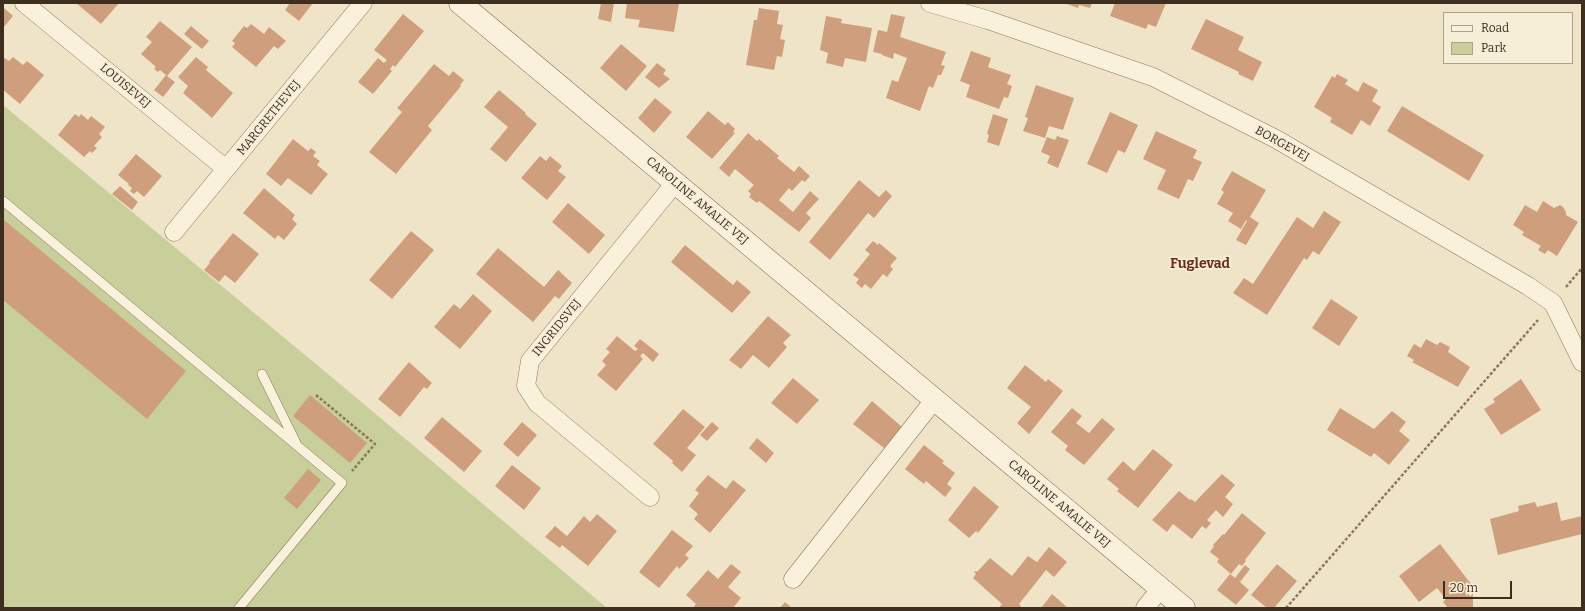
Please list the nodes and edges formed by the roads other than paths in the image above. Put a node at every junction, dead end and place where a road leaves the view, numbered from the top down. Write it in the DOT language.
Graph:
graph roads {
  1 [pos="24,3"];
  2 [pos="363,3"];
  3 [pos="460,3"];
  4 [pos="930,3"];
  5 [pos="226,170"];
  6 [pos="674,183"];
  7 [pos="3,201"];
  8 [pos="174,232"];
  9 [pos="1582,362"];
  10 [pos="262,374"];
  11 [pos="935,399"];
  12 [pos="298,446"];
  13 [pos="650,497"];
  14 [pos="793,579"];
  15 [pos="1160,589"];
  16 [pos="239,608"];
  17 [pos="1145,608"];
  18 [pos="1184,608"];
  1 -- 5 [label="street, LOUISEVEJ"];
  2 -- 5 [label="street, MARGRETHEVEJ"];
  3 -- 6 [label="street, CAROLINE AMALIE VEJ"];
  4 -- 9 [label="street, BORGEVEJ"];
  5 -- 8 [label="street, MARGRETHEVEJ"];
  6 -- 11 [label="street, CAROLINE AMALIE VEJ"];
  6 -- 13 [label="street, INGRIDSVEJ"];
  7 -- 12 [label="lane"];
  10 -- 12 [label="lane"];
  11 -- 14 [label="street"];
  11 -- 15 [label="street, CAROLINE AMALIE VEJ"];
  12 -- 16 [label="lane"];
  15 -- 17 [label="street"];
  15 -- 18 [label="street, CAROLINE AMALIE VEJ"];
}
